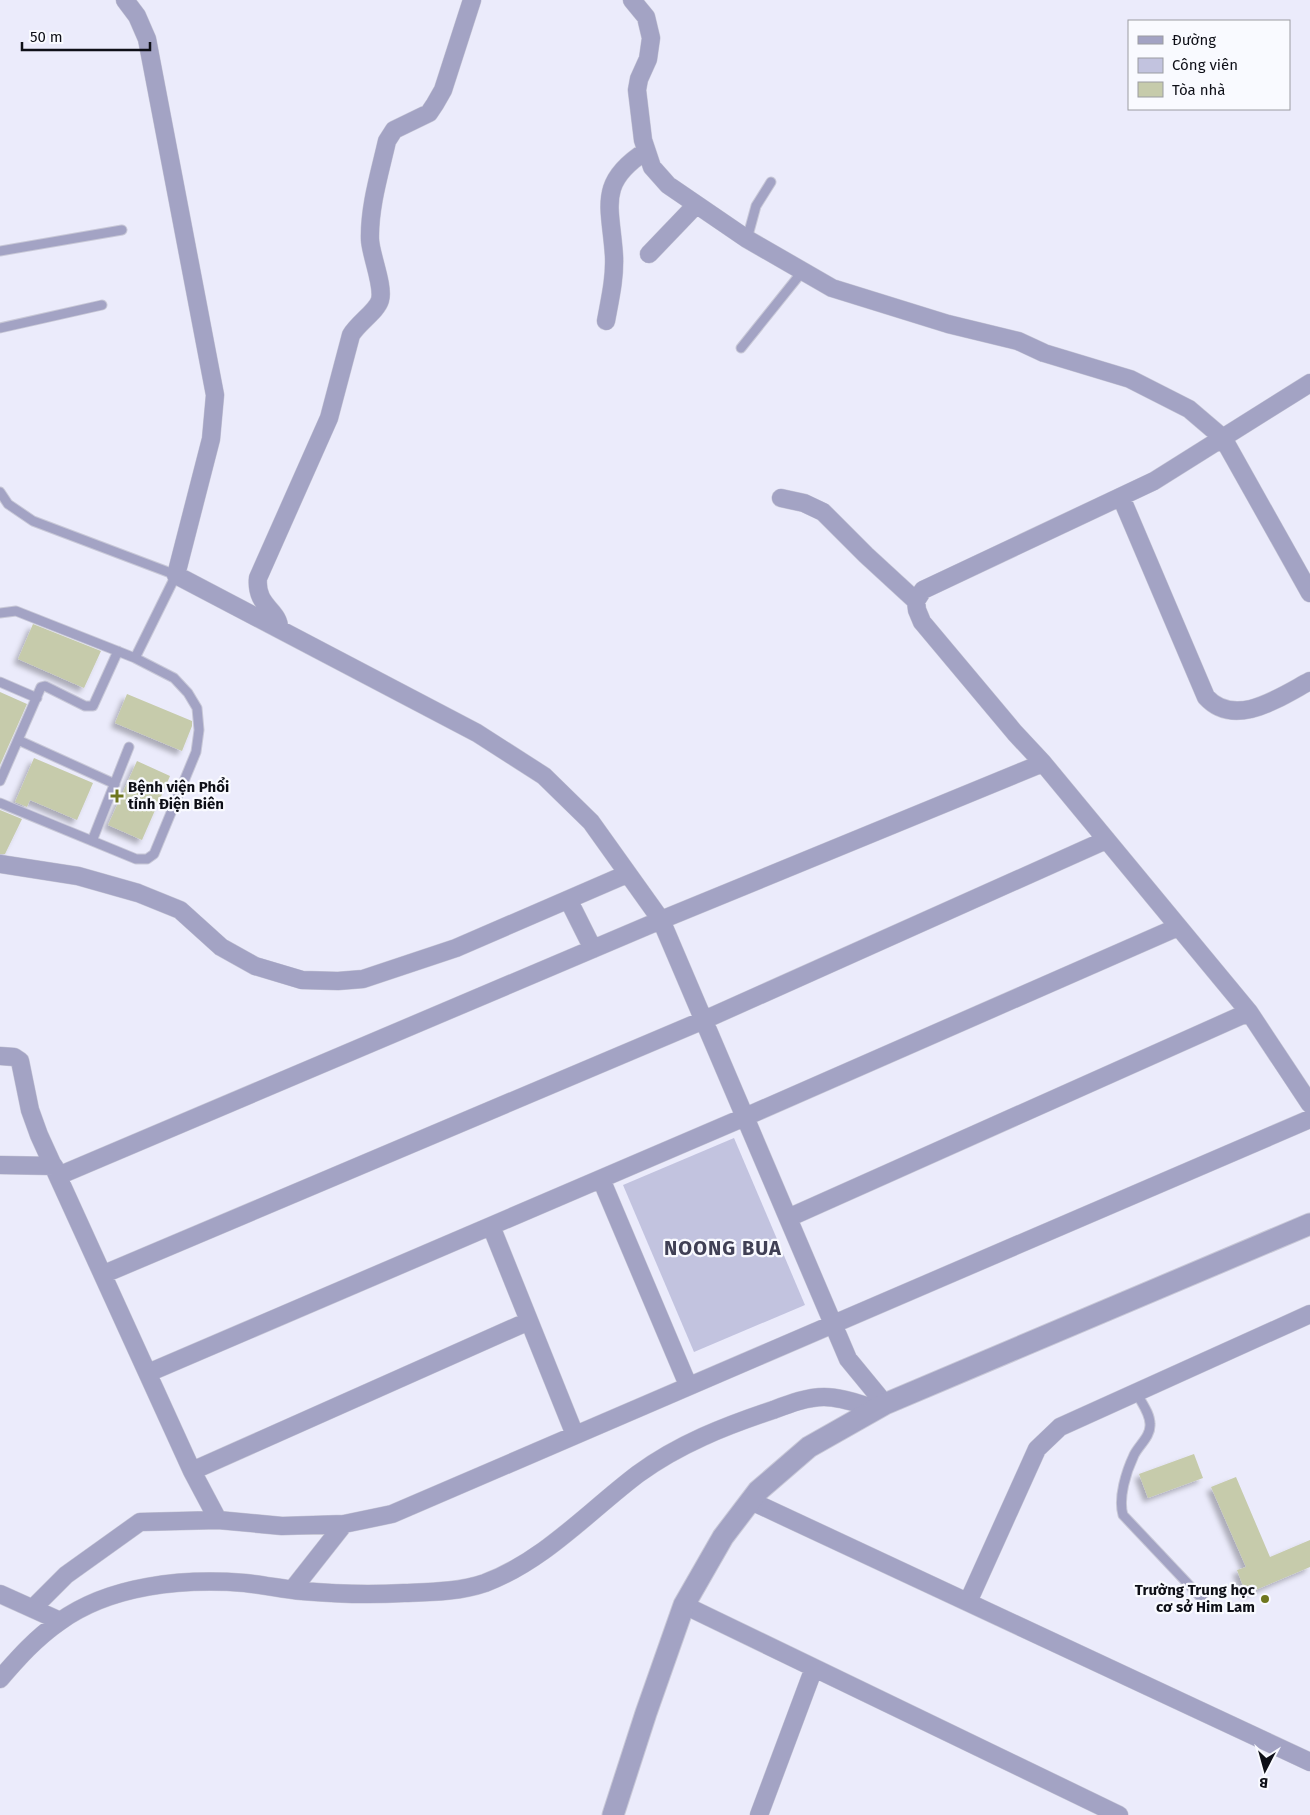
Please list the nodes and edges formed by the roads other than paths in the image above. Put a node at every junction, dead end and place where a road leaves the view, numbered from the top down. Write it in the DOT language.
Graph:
graph roads {
  1 [pos="125,0"];
  2 [pos="472,0"];
  3 [pos="632,0"];
  4 [pos="646,152"];
  5 [pos="771,182"];
  6 [pos="695,206"];
  7 [pos="122,230"];
  8 [pos="747,239"];
  9 [pos="0,252"];
  10 [pos="649,254"];
  11 [pos="802,272"];
  12 [pos="102,305"];
  13 [pos="606,321"];
  14 [pos="0,328"];
  15 [pos="741,348"];
  16 [pos="1310,383"];
  17 [pos="1223,438"];
  18 [pos="0,492"];
  19 [pos="1121,496"];
  20 [pos="781,498"];
  21 [pos="176,575"];
  22 [pos="1310,593"];
  23 [pos="916,601"];
  24 [pos="0,613"];
  25 [pos="279,629"];
  26 [pos="118,651"];
  27 [pos="135,658"];
  28 [pos="1310,681"];
  29 [pos="0,682"];
  30 [pos="36,698"];
  31 [pos="18,740"];
  32 [pos="129,747"];
  33 [pos="1043,762"];
  34 [pos="0,781"];
  35 [pos="115,784"];
  36 [pos="0,803"];
  37 [pos="1106,840"];
  38 [pos="92,841"];
  39 [pos="0,864"];
  40 [pos="627,874"];
  41 [pos="569,901"];
  42 [pos="661,920"];
  43 [pos="1178,927"];
  44 [pos="593,948"];
  45 [pos="1249,1012"];
  46 [pos="704,1020"];
  47 [pos="0,1056"];
  48 [pos="1310,1104"];
  49 [pos="745,1117"];
  50 [pos="1310,1119"];
  51 [pos="0,1165"];
  52 [pos="56,1171"];
  53 [pos="601,1179"];
  54 [pos="788,1218"];
  55 [pos="1310,1224"];
  56 [pos="491,1226"];
  57 [pos="104,1274"];
  58 [pos="1310,1314"];
  59 [pos="530,1321"];
  60 [pos="833,1323"];
  61 [pos="148,1374"];
  62 [pos="688,1386"];
  63 [pos="1136,1392"];
  64 [pos="880,1406"];
  65 [pos="575,1435"];
  66 [pos="192,1471"];
  67 [pos="751,1501"];
  68 [pos="218,1520"];
  69 [pos="344,1524"];
  70 [pos="294,1586"];
  71 [pos="0,1594"];
  72 [pos="968,1602"];
  73 [pos="684,1605"];
  74 [pos="1208,1605"];
  75 [pos="32,1608"];
  76 [pos="60,1621"];
  77 [pos="814,1668"];
  78 [pos="0,1679"];
  79 [pos="1310,1762"];
  80 [pos="613,1815"];
  81 [pos="759,1815"];
  82 [pos="1118,1815"];
  1 -- 21 [label="street"];
  2 -- 25 [label="street"];
  3 -- 4 [label="street"];
  4 -- 6 [label="street"];
  4 -- 13 [label="street"];
  5 -- 8 [label="lane"];
  6 -- 8 [label="street"];
  6 -- 10 [label="street"];
  7 -- 9 [label="lane"];
  8 -- 11 [label="street"];
  11 -- 15 [label="lane"];
  11 -- 17 [label="street"];
  12 -- 14 [label="lane"];
  16 -- 17 [label="street"];
  17 -- 19 [label="street"];
  17 -- 22 [label="street"];
  18 -- 21 [label="lane"];
  19 -- 23 [label="street"];
  19 -- 28 [label="street"];
  20 -- 23 [label="street"];
  21 -- 25 [label="street"];
  21 -- 27 [label="lane"];
  23 -- 33 [label="street"];
  24 -- 26 [label="lane"];
  25 -- 40 [label="street"];
  26 -- 27 [label="lane"];
  26 -- 30 [label="lane"];
  27 -- 38 [label="lane"];
  29 -- 30 [label="lane"];
  30 -- 31 [label="lane"];
  31 -- 34 [label="lane"];
  31 -- 35 [label="lane"];
  32 -- 35 [label="lane"];
  33 -- 37 [label="street"];
  33 -- 42 [label="street"];
  35 -- 38 [label="lane"];
  36 -- 38 [label="lane"];
  37 -- 43 [label="street"];
  37 -- 46 [label="street"];
  39 -- 41 [label="street"];
  40 -- 41 [label="street"];
  40 -- 42 [label="street"];
  41 -- 44 [label="street"];
  42 -- 44 [label="street"];
  42 -- 46 [label="street"];
  43 -- 45 [label="street"];
  43 -- 49 [label="street"];
  44 -- 52 [label="street"];
  45 -- 48 [label="street"];
  45 -- 54 [label="street"];
  46 -- 49 [label="street"];
  46 -- 57 [label="street"];
  47 -- 52 [label="street"];
  49 -- 53 [label="street"];
  49 -- 54 [label="street"];
  50 -- 60 [label="street"];
  51 -- 52 [label="street"];
  52 -- 57 [label="street"];
  53 -- 56 [label="street"];
  53 -- 62 [label="street"];
  54 -- 60 [label="street"];
  55 -- 64 [label="street"];
  56 -- 59 [label="street"];
  56 -- 61 [label="street"];
  57 -- 61 [label="street"];
  58 -- 63 [label="street"];
  59 -- 65 [label="street"];
  59 -- 66 [label="street"];
  60 -- 62 [label="street"];
  60 -- 64 [label="street"];
  61 -- 66 [label="street"];
  62 -- 65 [label="street"];
  63 -- 72 [label="street"];
  63 -- 74 [label="lane"];
  64 -- 67 [label="street"];
  64 -- 70 [label="street"];
  65 -- 69 [label="street"];
  66 -- 68 [label="street"];
  67 -- 72 [label="street"];
  67 -- 73 [label="street"];
  68 -- 69 [label="street"];
  68 -- 75 [label="street"];
  69 -- 70 [label="street"];
  70 -- 76 [label="street"];
  71 -- 75 [label="street"];
  72 -- 79 [label="street"];
  73 -- 77 [label="street"];
  73 -- 80 [label="street"];
  75 -- 76 [label="street"];
  76 -- 78 [label="street"];
  77 -- 81 [label="street"];
  77 -- 82 [label="street"];
}
